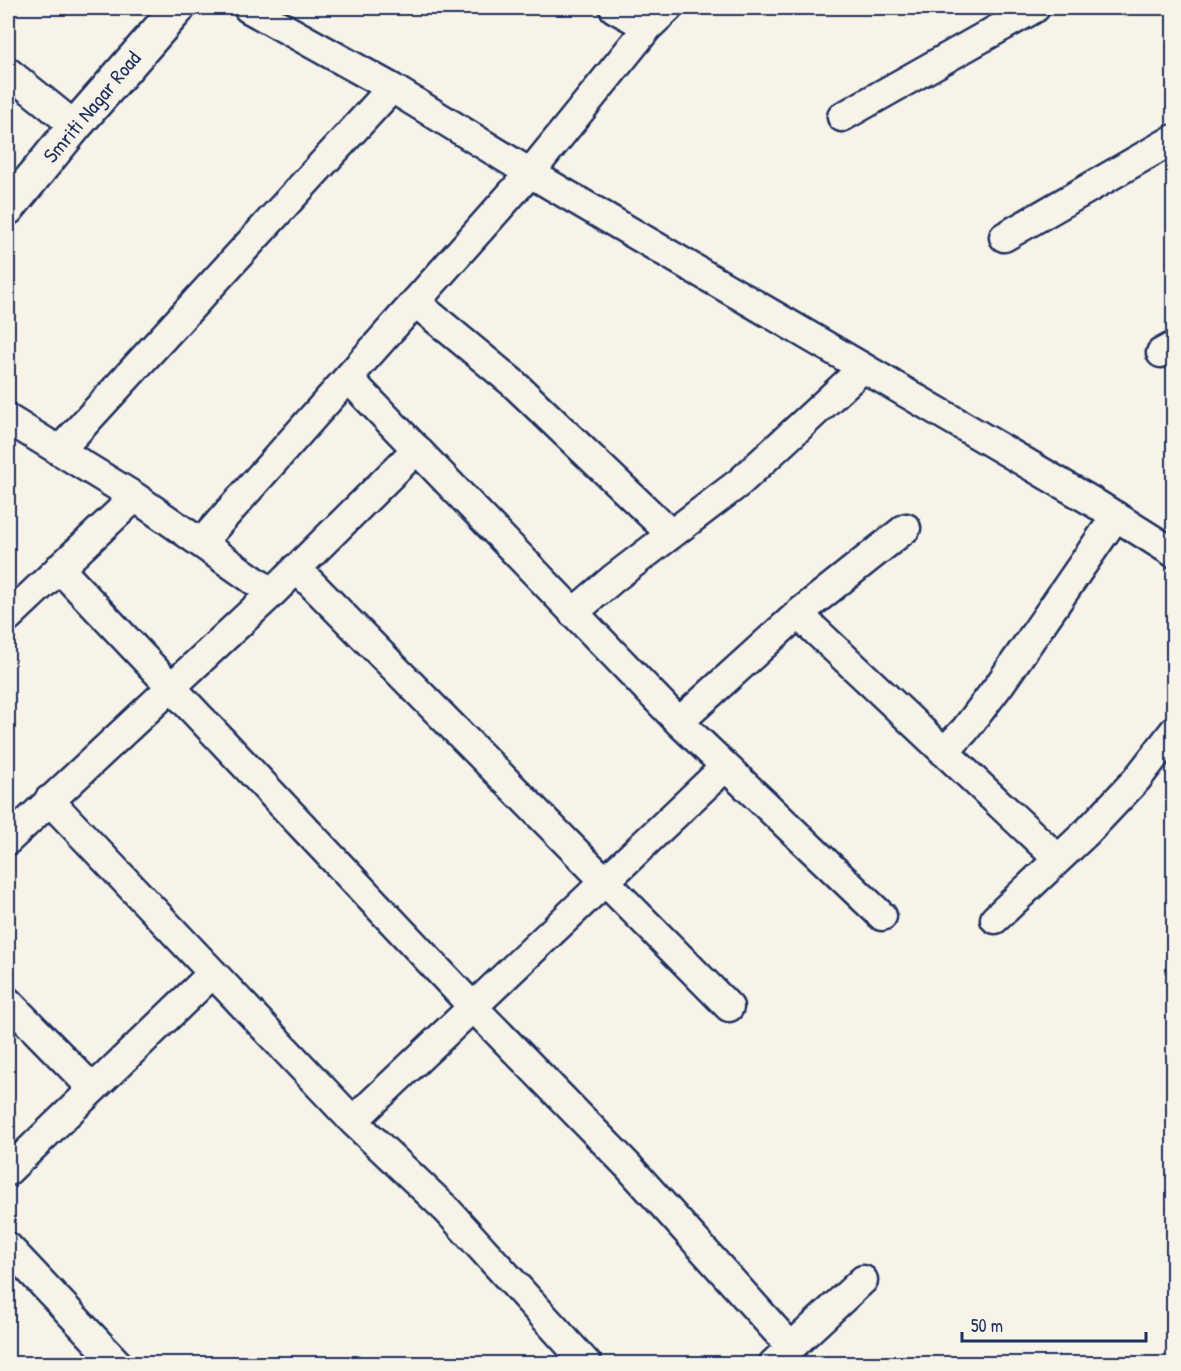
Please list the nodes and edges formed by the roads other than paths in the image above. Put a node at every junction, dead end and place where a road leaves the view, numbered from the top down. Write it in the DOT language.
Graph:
graph roads {
  1 [pos="178,8"];
  2 [pos="248,8"];
  3 [pos="614,8"];
  4 [pos="668,8"];
  5 [pos="1035,8"];
  6 [pos="648,27"];
  7 [pos="8,72"];
  8 [pos="392,88"];
  9 [pos="842,117"];
  10 [pos="75,126"];
  11 [pos="1173,139"];
  12 [pos="530,173"];
  13 [pos="8,208"];
  14 [pos="1004,237"];
  15 [pos="415,302"];
  16 [pos="863,368"];
  17 [pos="348,378"];
  18 [pos="8,419"];
  19 [pos="417,449"];
  20 [pos="59,451"];
  21 [pos="135,497"];
  22 [pos="1116,516"];
  23 [pos="906,528"];
  24 [pos="671,534"];
  25 [pos="201,543"];
  26 [pos="1173,553"];
  27 [pos="59,568"];
  28 [pos="296,568"];
  29 [pos="272,593"];
  30 [pos="573,613"];
  31 [pos="798,614"];
  32 [pos="8,617"];
  33 [pos="171,686"];
  34 [pos="679,722"];
  35 [pos="1173,731"];
  36 [pos="944,752"];
  37 [pos="725,767"];
  38 [pos="49,800"];
  39 [pos="8,840"];
  40 [pos="1058,859"];
  41 [pos="604,882"];
  42 [pos="882,916"];
  43 [pos="995,919"];
  44 [pos="213,973"];
  45 [pos="8,1002"];
  46 [pos="473,1007"];
  47 [pos="729,1007"];
  48 [pos="93,1089"];
  49 [pos="353,1121"];
  50 [pos="8,1171"];
  51 [pos="8,1247"];
  52 [pos="863,1280"];
  53 [pos="782,1355"];
  54 [pos="118,1364"];
  55 [pos="586,1364"];
  1 -- 10 [label="main road, Smriti Nagar Road"];
  2 -- 8 [label="street"];
  3 -- 6 [label="street"];
  4 -- 6 [label="street"];
  5 -- 9 [label="street"];
  6 -- 12 [label="street"];
  7 -- 10 [label="street"];
  8 -- 12 [label="street"];
  8 -- 20 [label="street"];
  10 -- 13 [label="main road, Smriti Nagar Road"];
  11 -- 14 [label="street"];
  12 -- 15 [label="street"];
  12 -- 16 [label="street"];
  15 -- 17 [label="street"];
  15 -- 24 [label="street"];
  16 -- 22 [label="street"];
  16 -- 24 [label="street"];
  17 -- 19 [label="street"];
  17 -- 25 [label="street"];
  18 -- 20 [label="street"];
  19 -- 28 [label="street"];
  19 -- 30 [label="street"];
  20 -- 21 [label="street"];
  21 -- 25 [label="street"];
  21 -- 27 [label="street"];
  22 -- 26 [label="street"];
  22 -- 36 [label="street"];
  23 -- 31 [label="street"];
  24 -- 30 [label="street"];
  25 -- 29 [label="street"];
  27 -- 32 [label="street"];
  27 -- 33 [label="street"];
  28 -- 29 [label="street"];
  28 -- 41 [label="street"];
  29 -- 33 [label="street"];
  30 -- 34 [label="street"];
  31 -- 34 [label="street"];
  31 -- 36 [label="street"];
  33 -- 38 [label="street"];
  33 -- 46 [label="street"];
  34 -- 37 [label="street"];
  35 -- 40 [label="street"];
  36 -- 40 [label="street"];
  37 -- 41 [label="street"];
  37 -- 42 [label="street"];
  38 -- 39 [label="street"];
  38 -- 44 [label="street"];
  40 -- 43 [label="street"];
  41 -- 46 [label="street"];
  41 -- 47 [label="street"];
  44 -- 48 [label="street"];
  44 -- 49 [label="street"];
  45 -- 48 [label="street"];
  46 -- 49 [label="street"];
  46 -- 53 [label="street"];
  48 -- 50 [label="street"];
  49 -- 55 [label="street"];
  51 -- 54 [label="street"];
  52 -- 53 [label="street"];
}
